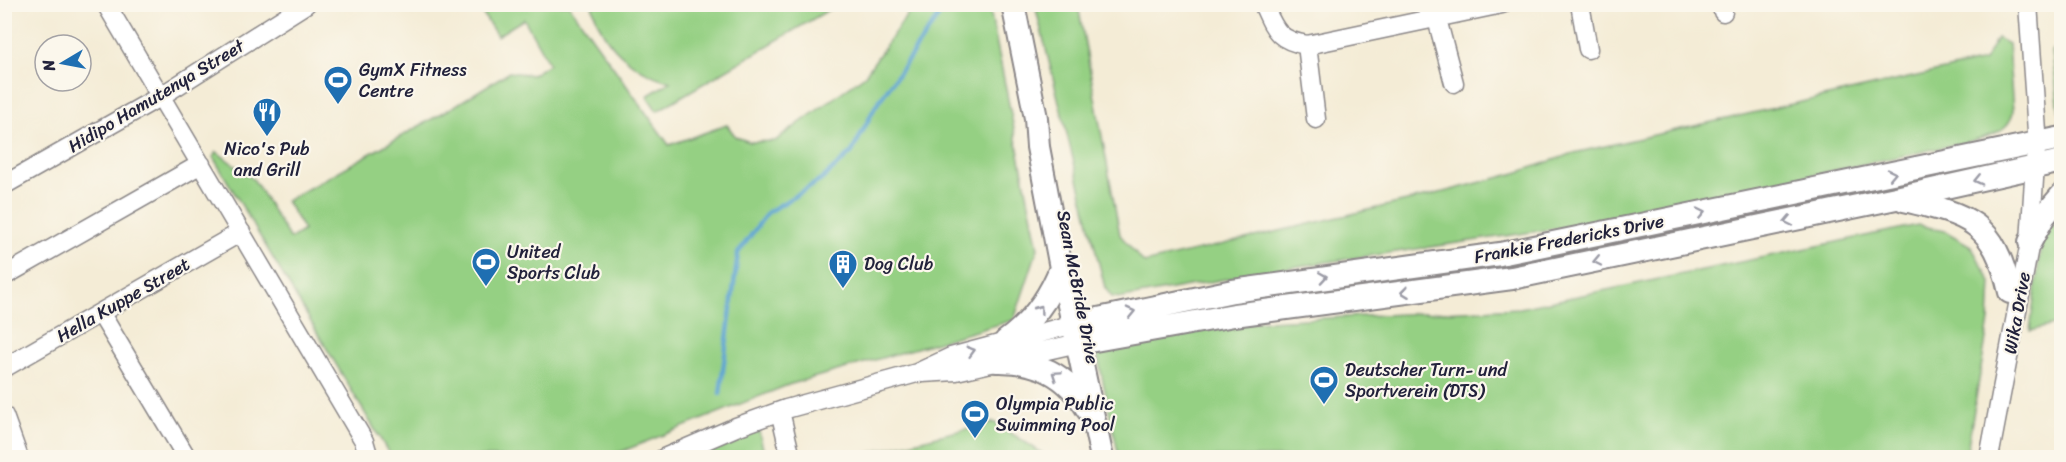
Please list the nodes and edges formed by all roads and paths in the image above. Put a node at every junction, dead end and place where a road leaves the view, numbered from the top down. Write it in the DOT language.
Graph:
graph roads {
  1 [pos="106,4"];
  2 [pos="306,4"];
  3 [pos="1013,4"];
  4 [pos="1263,4"];
  5 [pos="1502,4"];
  6 [pos="1580,4"];
  7 [pos="2016,4"];
  8 [pos="2028,4"];
  9 [pos="1437,19"];
  10 [pos="1306,45"];
  11 [pos="1588,49"];
  12 [pos="1454,83"];
  13 [pos="161,96"];
  14 [pos="1036,118"];
  15 [pos="1316,119"];
  16 [pos="2061,138"];
  17 [pos="2031,144"];
  18 [pos="2061,161"];
  19 [pos="201,164"];
  20 [pos="2030,168"];
  21 [pos="4,185"];
  22 [pos="2061,195"];
  23 [pos="1896,198"];
  24 [pos="241,232"];
  25 [pos="2030,242"];
  26 [pos="1061,268"];
  27 [pos="4,276"];
  28 [pos="2010,292"];
  29 [pos="101,314"];
  30 [pos="1081,332"];
  31 [pos="1001,351"];
  32 [pos="4,368"];
  33 [pos="780,411"];
  34 [pos="4,416"];
  35 [pos="1093,419"];
  36 [pos="19,458"];
  37 [pos="187,458"];
  38 [pos="369,458"];
  39 [pos="664,458"];
  40 [pos="791,458"];
  41 [pos="1102,458"];
  42 [pos="1113,458"];
  43 [pos="1988,458"];
  1 -- 13 [label="street"];
  2 -- 13 [label="street, Hidipo Hamutenya Street"];
  3 -- 14 [label="main road, Sean McBride Drive"];
  4 -- 10 [label="street"];
  5 -- 9 [label="street"];
  6 -- 11 [label="street"];
  7 -- 17 [label="street"];
  8 -- 17 [label="street"];
  9 -- 10 [label="street"];
  9 -- 12 [label="street"];
  10 -- 15 [label="street"];
  13 -- 19 [label="street"];
  13 -- 21 [label="street, Hidipo Hamutenya Street"];
  14 -- 26 [label="main road, Sean McBride Drive"];
  14 -- 30 [label="main road, Sean McBride Drive"];
  16 -- 17 [label="main road, Frankie Fredericks Drive"];
  17 -- 20 [label="street"];
  30 -- 17 [label="main road, Frankie Fredericks Drive, one-way"];
  18 -- 20 [label="main road, Frankie Fredericks Drive"];
  19 -- 24 [label="street"];
  19 -- 27 [label="street"];
  20 -- 23 [label="main road, Frankie Fredericks Drive, one-way"];
  20 -- 25 [label="street, Wika Drive"];
  20 -- 28 [label="street, Wika Drive"];
  22 -- 25 [label="main road"];
  23 -- 28 [label="main road"];
  23 -- 30 [label="main road, Frankie Fredericks Drive, one-way"];
  24 -- 29 [label="street, Hella Kuppe Street"];
  24 -- 38 [label="street"];
  25 -- 43 [label="street, Wika Drive"];
  26 -- 30 [label="main road, Sean McBride Drive"];
  31 -- 26 [label="main road, one-way"];
  28 -- 43 [label="street, Wika Drive"];
  29 -- 32 [label="street, Hella Kuppe Street"];
  29 -- 37 [label="street"];
  30 -- 31 [label="street"];
  30 -- 35 [label="main road, Sean McBride Drive"];
  30 -- 42 [label="main road, Sean McBride Drive"];
  31 -- 33 [label="street"];
  35 -- 31 [label="main road, one-way"];
  33 -- 39 [label="street"];
  33 -- 40 [label="street"];
  34 -- 36 [label="street"];
  35 -- 41 [label="main road, Sean McBride Drive"];
}
